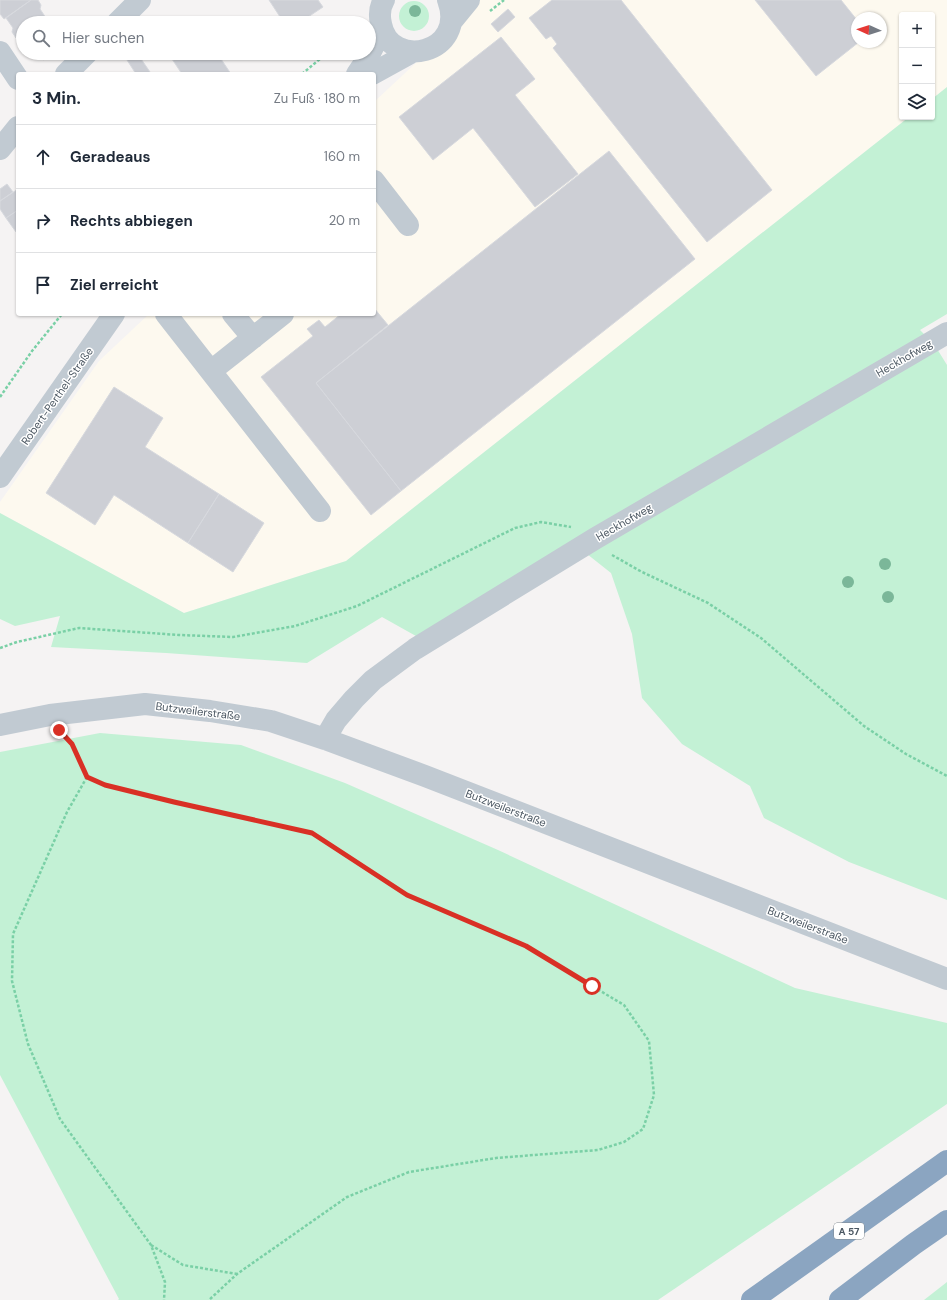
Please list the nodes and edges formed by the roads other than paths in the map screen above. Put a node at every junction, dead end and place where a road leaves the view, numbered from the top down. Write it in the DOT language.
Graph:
graph roads {
  1 [pos="140,0"];
  2 [pos="448,0"];
  3 [pos="469,0"];
  4 [pos="381,2"];
  5 [pos="124,16"];
  6 [pos="451,22"];
  7 [pos="382,29"];
  8 [pos="376,40"];
  9 [pos="0,52"];
  10 [pos="412,52"];
  11 [pos="80,60"];
  12 [pos="365,60"];
  13 [pos="68,72"];
  14 [pos="358,72"];
  15 [pos="376,72"];
  16 [pos="16,75"];
  17 [pos="16,129"];
  18 [pos="0,149"];
  19 [pos="376,184"];
  20 [pos="408,225"];
  21 [pos="113,316"];
  22 [pos="168,316"];
  23 [pos="236,316"];
  24 [pos="280,316"];
  25 [pos="947,333"];
  26 [pos="253,338"];
  27 [pos="211,372"];
  28 [pos="0,477"];
  29 [pos="320,511"];
  30 [pos="0,713"];
  31 [pos="50,715"];
  32 [pos="0,725"];
  33 [pos="325,739"];
  34 [pos="947,979"];
  35 [pos="947,1161"];
  36 [pos="947,1220"];
  37 [pos="752,1300"];
  38 [pos="840,1300"];
  1 -- 5 [label="street"];
  2 -- 6 [label="street"];
  3 -- 6 [label="street"];
  4 -- 7 [label="street"];
  6 -- 10 [label="street"];
  7 -- 8 [label="street"];
  7 -- 10 [label="street"];
  9 -- 16 [label="street"];
  10 -- 15 [label="street"];
  11 -- 13 [label="street"];
  12 -- 14 [label="street"];
  17 -- 18 [label="street"];
  19 -- 20 [label="street"];
  21 -- 28 [label="street, Robert-Perthel-Straße"];
  22 -- 27 [label="street"];
  23 -- 26 [label="street"];
  24 -- 26 [label="street"];
  25 -- 33 [label="street, Heckhofweg"];
  26 -- 27 [label="street"];
  27 -- 29 [label="street"];
  30 -- 31 [label="street, Butzweilerstraße"];
  31 -- 32 [label="street, Butzweilerstraße"];
  31 -- 33 [label="street, Butzweilerstraße"];
  33 -- 34 [label="street, Butzweilerstraße"];
  35 -- 37 [label="highway, A 57"];
  36 -- 38 [label="highway"];
}
